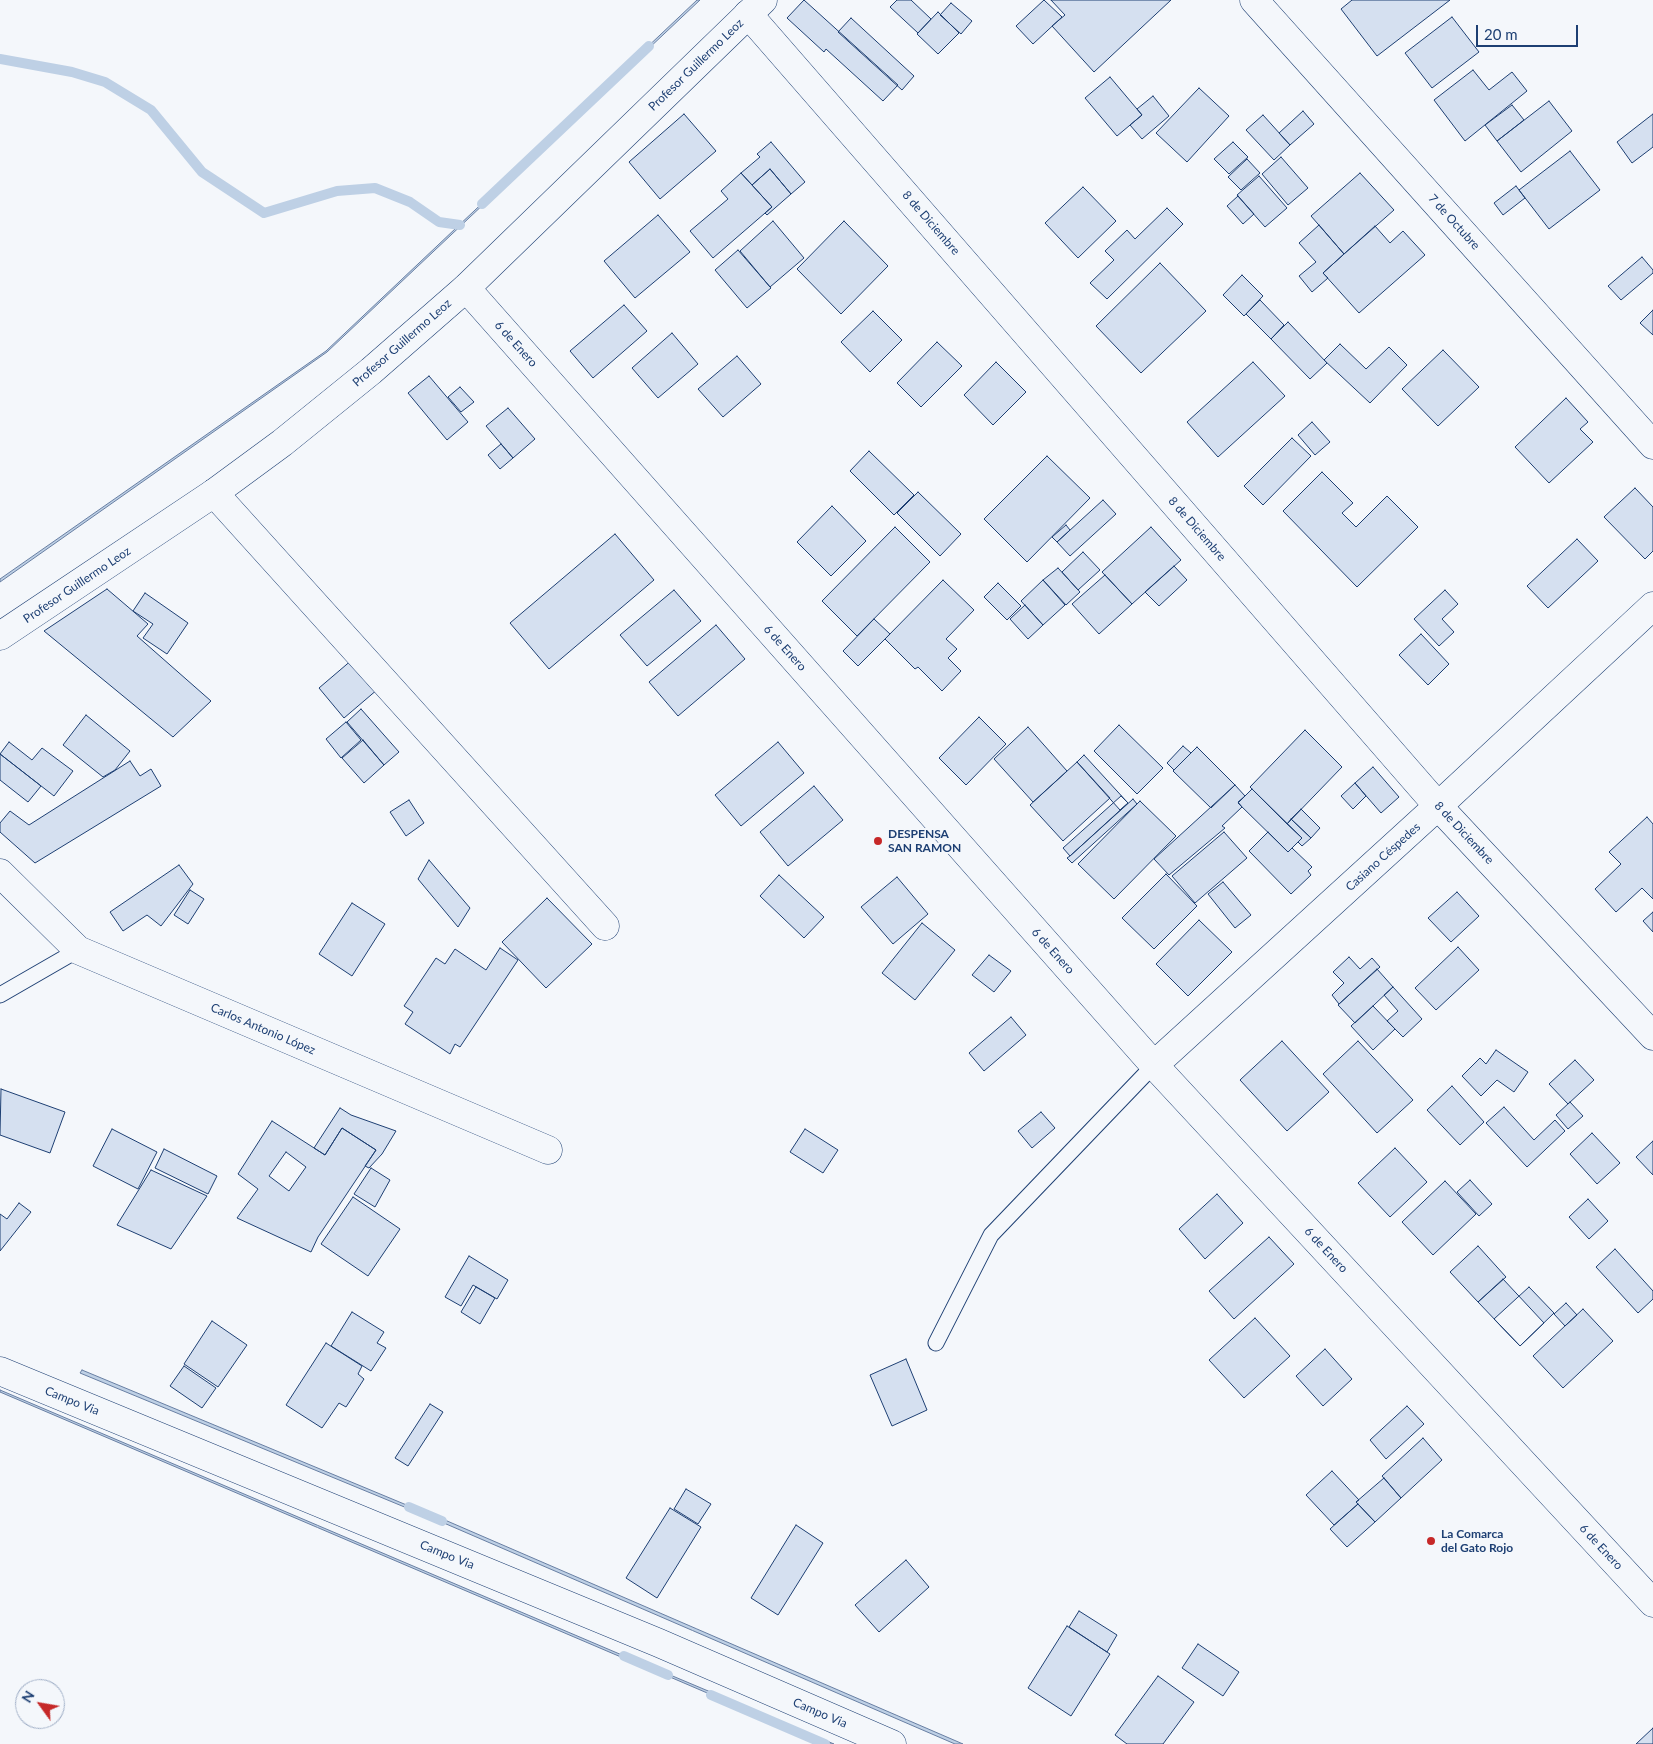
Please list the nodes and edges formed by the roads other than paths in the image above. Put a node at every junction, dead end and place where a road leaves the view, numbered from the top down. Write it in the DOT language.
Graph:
graph roads {
  1 [pos="1254,0"];
  2 [pos="756,7"];
  3 [pos="466,288"];
  4 [pos="1653,445"];
  5 [pos="214,493"];
  6 [pos="1653,606"];
  7 [pos="0,636"];
  8 [pos="1438,806"];
  9 [pos="0,873"];
  10 [pos="605,926"];
  11 [pos="78,950"];
  12 [pos="0,995"];
  13 [pos="1653,1036"];
  14 [pos="1154,1066"];
  15 [pos="548,1150"];
  16 [pos="936,1343"];
  17 [pos="0,1371"];
  18 [pos="1653,1603"];
  19 [pos="892,1744"];
  1 -- 4 [label="street, 7 de Octubre"];
  2 -- 3 [label="street, Profesor Guillermo Leoz"];
  2 -- 8 [label="street, 8 de Diciembre"];
  3 -- 5 [label="street, Profesor Guillermo Leoz"];
  3 -- 14 [label="street, 6 de Enero"];
  5 -- 7 [label="street, Profesor Guillermo Leoz"];
  5 -- 10 [label="street"];
  6 -- 8 [label="street, Casiano Céspedes"];
  8 -- 13 [label="street, 8 de Diciembre"];
  8 -- 14 [label="street, Casiano Céspedes"];
  9 -- 11 [label="street, Carlos Antonio López"];
  11 -- 12 [label="lane"];
  11 -- 15 [label="street, Carlos Antonio López"];
  14 -- 16 [label="lane"];
  14 -- 18 [label="street, 6 de Enero"];
  17 -- 19 [label="street, Campo Via"];
}
